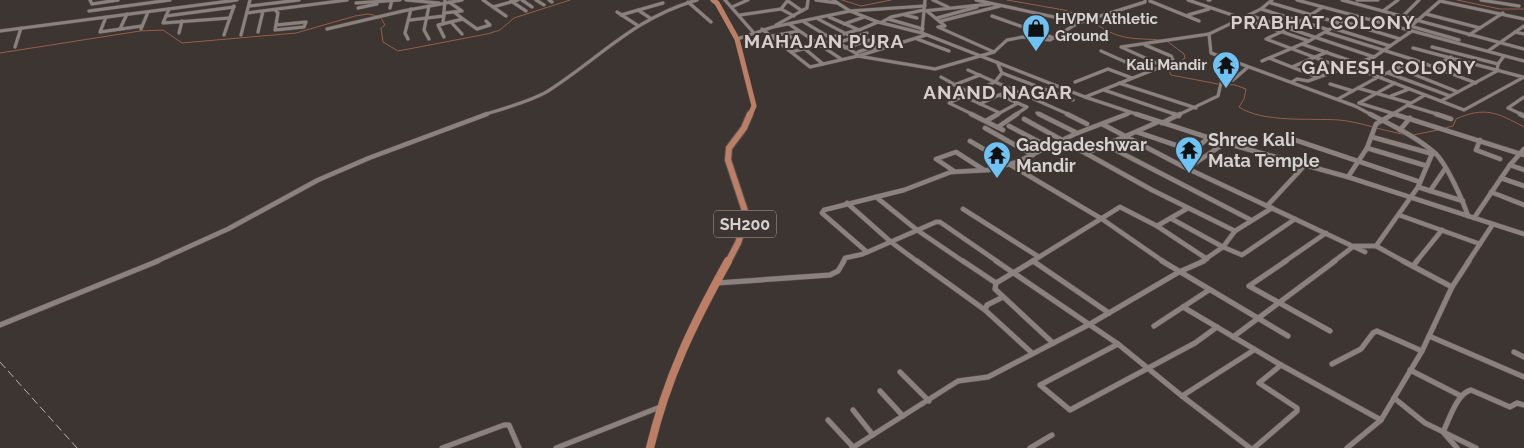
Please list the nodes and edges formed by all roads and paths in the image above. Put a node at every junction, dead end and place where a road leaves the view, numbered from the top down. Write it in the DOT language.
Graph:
graph roads {
  1 [pos="90,0"];
  2 [pos="118,0"];
  3 [pos="170,0"];
  4 [pos="180,0"];
  5 [pos="229,0"];
  6 [pos="236,0"];
  7 [pos="250,0"];
  8 [pos="299,0"];
  9 [pos="348,0"];
  10 [pos="392,0"];
  11 [pos="400,0"];
  12 [pos="406,0"];
  13 [pos="462,0"];
  14 [pos="483,0"];
  15 [pos="497,0"];
  16 [pos="520,0"];
  17 [pos="536,0"];
  18 [pos="697,0"];
  19 [pos="748,0"];
  20 [pos="788,0"];
  21 [pos="808,0"];
  22 [pos="816,0"];
  23 [pos="833,0"];
  24 [pos="925,0"];
  25 [pos="934,0"];
  26 [pos="976,0"];
  27 [pos="1156,0"];
  28 [pos="1188,0"];
  29 [pos="1298,0"];
  30 [pos="1342,0"];
  31 [pos="1357,0"];
  32 [pos="1378,0"];
  33 [pos="1398,0"];
  34 [pos="1419,0"];
  35 [pos="1481,0"];
  36 [pos="156,1"];
  37 [pos="379,1"];
  38 [pos="511,1"];
  39 [pos="1145,1"];
  40 [pos="1150,1"];
  41 [pos="1271,1"];
  42 [pos="1441,1"];
  43 [pos="203,2"];
  44 [pos="356,2"];
  45 [pos="446,2"];
  46 [pos="688,2"];
  47 [pos="716,2"];
  48 [pos="726,2"];
  49 [pos="663,3"];
  50 [pos="838,3"];
  51 [pos="503,4"];
  52 [pos="992,4"];
  53 [pos="544,5"];
  54 [pos="654,5"];
  55 [pos="249,6"];
  56 [pos="300,6"];
  57 [pos="429,6"];
  58 [pos="493,6"];
  59 [pos="732,6"];
  60 [pos="978,6"];
  61 [pos="1001,6"];
  62 [pos="1519,6"];
  63 [pos="234,7"];
  64 [pos="532,7"];
  65 [pos="1323,7"];
  66 [pos="178,8"];
  67 [pos="358,8"];
  68 [pos="390,8"];
  69 [pos="889,8"];
  70 [pos="949,8"];
  71 [pos="1210,8"];
  72 [pos="169,9"];
  73 [pos="412,9"];
  74 [pos="781,9"];
  75 [pos="1261,9"];
  76 [pos="276,10"];
  77 [pos="638,10"];
  78 [pos="665,10"];
  79 [pos="925,10"];
  80 [pos="89,11"];
  81 [pos="153,11"];
  82 [pos="263,11"];
  83 [pos="526,11"];
  84 [pos="802,11"];
  85 [pos="850,11"];
  86 [pos="1384,11"];
  87 [pos="148,12"];
  88 [pos="454,12"];
  89 [pos="617,12"];
  90 [pos="1198,12"];
  91 [pos="248,13"];
  92 [pos="1503,13"];
  93 [pos="126,14"];
  94 [pos="1426,14"];
  95 [pos="444,15"];
  96 [pos="621,15"];
  97 [pos="740,15"];
  98 [pos="903,15"];
  99 [pos="1206,15"];
  100 [pos="1249,15"];
  101 [pos="1310,15"];
  102 [pos="166,16"];
  103 [pos="506,16"];
  104 [pos="794,16"];
  105 [pos="992,16"];
  106 [pos="1186,16"];
  107 [pos="1353,16"];
  108 [pos="1403,16"];
  109 [pos="106,17"];
  110 [pos="829,17"];
  111 [pos="865,17"];
  112 [pos="230,18"];
  113 [pos="426,18"];
  114 [pos="650,18"];
  115 [pos="917,18"];
  116 [pos="1243,18"];
  117 [pos="1524,18"];
  118 [pos="463,19"];
  119 [pos="818,19"];
  120 [pos="888,19"];
  121 [pos="939,19"];
  122 [pos="410,20"];
  123 [pos="1418,20"];
  124 [pos="182,21"];
  125 [pos="486,21"];
  126 [pos="1199,21"];
  127 [pos="1300,21"];
  128 [pos="451,22"];
  129 [pos="711,22"];
  130 [pos="804,22"];
  131 [pos="880,22"];
  132 [pos="1340,22"];
  133 [pos="163,23"];
  134 [pos="1078,23"];
  135 [pos="443,24"];
  136 [pos="790,24"];
  137 [pos="844,24"];
  138 [pos="276,25"];
  139 [pos="637,25"];
  140 [pos="1410,26"];
  141 [pos="1524,26"];
  142 [pos="773,27"];
  143 [pos="21,28"];
  144 [pos="1290,28"];
  145 [pos="1480,28"];
  146 [pos="120,29"];
  147 [pos="159,29"];
  148 [pos="762,29"];
  149 [pos="327,30"];
  150 [pos="857,30"];
  151 [pos="1329,30"];
  152 [pos="1407,30"];
  153 [pos="0,31"];
  154 [pos="800,31"];
  155 [pos="1412,31"];
  156 [pos="258,32"];
  157 [pos="753,32"];
  158 [pos="924,32"];
  159 [pos="1283,32"];
  160 [pos="1515,32"];
  161 [pos="179,33"];
  162 [pos="867,33"];
  163 [pos="462,34"];
  164 [pos="787,34"];
  165 [pos="844,34"];
  166 [pos="1210,34"];
  167 [pos="1470,34"];
  168 [pos="1524,34"];
  169 [pos="224,35"];
  170 [pos="241,35"];
  171 [pos="772,36"];
  172 [pos="444,37"];
  173 [pos="1316,37"];
  174 [pos="737,38"];
  175 [pos="830,38"];
  176 [pos="853,38"];
  177 [pos="876,38"];
  178 [pos="915,38"];
  179 [pos="1054,38"];
  180 [pos="408,39"];
  181 [pos="429,39"];
  182 [pos="1400,39"];
  183 [pos="1443,39"];
  184 [pos="1459,40"];
  185 [pos="1309,41"];
  186 [pos="836,42"];
  187 [pos="862,42"];
  188 [pos="1499,42"];
  189 [pos="884,43"];
  190 [pos="1144,44"];
  191 [pos="1302,44"];
  192 [pos="821,45"];
  193 [pos="1390,46"];
  194 [pos="15,47"];
  195 [pos="871,47"];
  196 [pos="1432,47"];
  197 [pos="845,48"];
  198 [pos="1413,48"];
  199 [pos="806,49"];
  200 [pos="1292,49"];
  201 [pos="1524,49"];
  202 [pos="877,50"];
  203 [pos="949,51"];
  204 [pos="1101,51"];
  205 [pos="1383,51"];
  206 [pos="1426,51"];
  207 [pos="792,52"];
  208 [pos="994,52"];
  209 [pos="1327,52"];
  210 [pos="1488,52"];
  211 [pos="856,54"];
  212 [pos="983,56"];
  213 [pos="1504,56"];
  214 [pos="1374,57"];
  215 [pos="1451,57"];
  216 [pos="1269,58"];
  217 [pos="1315,58"];
  218 [pos="841,59"];
  219 [pos="1415,60"];
  220 [pos="1262,61"];
  221 [pos="1524,61"];
  222 [pos="998,62"];
  223 [pos="1358,63"];
  224 [pos="823,64"];
  225 [pos="1498,64"];
  226 [pos="1163,66"];
  227 [pos="1350,66"];
  228 [pos="1248,67"];
  229 [pos="1292,67"];
  230 [pos="1433,67"];
  231 [pos="1343,68"];
  232 [pos="1398,68"];
  233 [pos="968,70"];
  234 [pos="1497,71"];
  235 [pos="1002,72"];
  236 [pos="1148,72"];
  237 [pos="1388,73"];
  238 [pos="980,75"];
  239 [pos="941,77"];
  240 [pos="1378,77"];
  241 [pos="1132,78"];
  242 [pos="1317,78"];
  243 [pos="1524,78"];
  244 [pos="995,82"];
  245 [pos="1075,82"];
  246 [pos="1292,82"];
  247 [pos="1119,83"];
  248 [pos="1395,83"];
  249 [pos="954,84"];
  250 [pos="1330,84"];
  251 [pos="1476,84"];
  252 [pos="1358,88"];
  253 [pos="1012,89"];
  254 [pos="1410,89"];
  255 [pos="1104,90"];
  256 [pos="1353,91"];
  257 [pos="1458,92"];
  258 [pos="970,93"];
  259 [pos="1377,93"];
  260 [pos="999,95"];
  261 [pos="1425,95"];
  262 [pos="963,96"];
  263 [pos="1392,96"];
  264 [pos="1450,96"];
  265 [pos="1086,97"];
  266 [pos="1524,97"];
  267 [pos="1338,99"];
  268 [pos="1073,100"];
  269 [pos="1441,101"];
  270 [pos="1018,103"];
  271 [pos="1359,103"];
  272 [pos="980,104"];
  273 [pos="1408,104"];
  274 [pos="1355,106"];
  275 [pos="1197,108"];
  276 [pos="1000,113"];
  277 [pos="1037,113"];
  278 [pos="1130,113"];
  279 [pos="1393,114"];
  280 [pos="1179,116"];
  281 [pos="1524,116"];
  282 [pos="1410,118"];
  283 [pos="1024,119"];
  284 [pos="1451,119"];
  285 [pos="1384,120"];
  286 [pos="986,121"];
  287 [pos="1160,123"];
  288 [pos="1088,124"];
  289 [pos="1102,124"];
  290 [pos="1009,126"];
  291 [pos="998,127"];
  292 [pos="985,128"];
  293 [pos="1003,130"];
  294 [pos="1402,131"];
  295 [pos="1137,132"];
  296 [pos="1078,133"];
  297 [pos="1372,134"];
  298 [pos="1126,136"];
  299 [pos="1208,138"];
  300 [pos="1064,140"];
  301 [pos="1295,140"];
  302 [pos="1480,140"];
  303 [pos="970,141"];
  304 [pos="1225,143"];
  305 [pos="1106,145"];
  306 [pos="1049,147"];
  307 [pos="1367,148"];
  308 [pos="1524,149"];
  309 [pos="1087,153"];
  310 [pos="1432,154"];
  311 [pos="1522,154"];
  312 [pos="1033,155"];
  313 [pos="1438,156"];
  314 [pos="1500,159"];
  315 [pos="1359,162"];
  316 [pos="1011,164"];
  317 [pos="1306,164"];
  318 [pos="1510,165"];
  319 [pos="1427,166"];
  320 [pos="1188,168"];
  321 [pos="1445,169"];
  322 [pos="1524,170"];
  323 [pos="954,171"];
  324 [pos="985,171"];
  325 [pos="1348,177"];
  326 [pos="1500,178"];
  327 [pos="1420,182"];
  328 [pos="1524,186"];
  329 [pos="1418,187"];
  330 [pos="1430,191"];
  331 [pos="1491,192"];
  332 [pos="876,197"];
  333 [pos="1410,198"];
  334 [pos="1462,201"];
  335 [pos="847,204"];
  336 [pos="1524,205"];
  337 [pos="1269,207"];
  338 [pos="1188,208"];
  339 [pos="963,209"];
  340 [pos="1399,215"];
  341 [pos="1468,216"];
  342 [pos="1474,218"];
  343 [pos="1102,219"];
  344 [pos="1172,219"];
  345 [pos="1295,219"];
  346 [pos="1251,220"];
  347 [pos="1493,224"];
  348 [pos="1157,226"];
  349 [pos="1524,227"];
  350 [pos="916,230"];
  351 [pos="1442,230"];
  352 [pos="1235,231"];
  353 [pos="1326,233"];
  354 [pos="1522,234"];
  355 [pos="891,242"];
  356 [pos="1480,244"];
  357 [pos="1354,246"];
  358 [pos="1376,246"];
  359 [pos="1223,247"];
  360 [pos="867,252"];
  361 [pos="1365,252"];
  362 [pos="1039,257"];
  363 [pos="1207,259"];
  364 [pos="1033,260"];
  365 [pos="1413,266"];
  366 [pos="1014,272"];
  367 [pos="1179,272"];
  368 [pos="996,283"];
  369 [pos="714,284"];
  370 [pos="1452,287"];
  371 [pos="1209,290"];
  372 [pos="1003,297"];
  373 [pos="1278,302"];
  374 [pos="1183,307"];
  375 [pos="985,310"];
  376 [pos="1109,313"];
  377 [pos="1258,318"];
  378 [pos="1090,324"];
  379 [pos="0,325"];
  380 [pos="1154,326"];
  381 [pos="1217,327"];
  382 [pos="1330,331"];
  383 [pos="1288,336"];
  384 [pos="1429,336"];
  385 [pos="1233,338"];
  386 [pos="1053,343"];
  387 [pos="1118,344"];
  388 [pos="1254,350"];
  389 [pos="1422,351"];
  390 [pos="1514,352"];
  391 [pos="1032,353"];
  392 [pos="1524,357"];
  393 [pos="1332,364"];
  394 [pos="1281,365"];
  395 [pos="1147,368"];
  396 [pos="1410,370"];
  397 [pos="900,372"];
  398 [pos="1524,377"];
  399 [pos="880,391"];
  400 [pos="1182,396"];
  401 [pos="1461,396"];
  402 [pos="1394,398"];
  403 [pos="929,401"];
  404 [pos="1524,405"];
  405 [pos="660,407"];
  406 [pos="853,410"];
  407 [pos="903,416"];
  408 [pos="828,420"];
  409 [pos="1381,420"];
  410 [pos="1443,432"];
  411 [pos="873,435"];
  412 [pos="1052,435"];
  413 [pos="442,448"];
  414 [pos="519,448"];
  415 [pos="556,448"];
  416 [pos="650,448"];
  417 [pos="853,448"];
  418 [pos="1030,448"];
  419 [pos="1250,448"];
  420 [pos="1254,448"];
  421 [pos="1347,448"];
  422 [pos="1457,448"];
  423 [pos="1476,448"];
  1 -- 2 [label="street"];
  3 -- 36 [label="street"];
  4 -- 66 [label="street"];
  5 -- 6 [label="street"];
  5 -- 43 [label="street"];
  6 -- 63 [label="street"];
  7 -- 55 [label="street"];
  8 -- 55 [label="street"];
  8 -- 56 [label="street"];
  9 -- 56 [label="street"];
  10 -- 11 [label="street"];
  10 -- 37 [label="street"];
  10 -- 68 [label="street"];
  12 -- 45 [label="street"];
  13 -- 45 [label="street"];
  14 -- 58 [label="street"];
  15 -- 51 [label="street"];
  16 -- 38 [label="street"];
  16 -- 64 [label="street"];
  17 -- 53 [label="street"];
  18 -- 46 [label="street"];
  19 -- 59 [label="street"];
  20 -- 74 [label="street"];
  20 -- 84 [label="street"];
  21 -- 84 [label="street"];
  22 -- 50 [label="street"];
  23 -- 50 [label="street"];
  24 -- 79 [label="street"];
  25 -- 70 [label="street"];
  26 -- 52 [label="street"];
  27 -- 40 [label="street"];
  28 -- 71 [label="street"];
  29 -- 65 [label="street"];
  30 -- 86 [label="street"];
  31 -- 32 [label="street"];
  33 -- 86 [label="street"];
  34 -- 108 [label="street"];
  35 -- 62 [label="street"];
  36 -- 80 [label="street"];
  36 -- 81 [label="street"];
  37 -- 44 [label="street"];
  37 -- 67 [label="street"];
  38 -- 51 [label="street"];
  38 -- 83 [label="street"];
  39 -- 40 [label="street"];
  39 -- 134 [label="street"];
  40 -- 106 [label="street"];
  41 -- 75 [label="street"];
  41 -- 101 [label="street"];
  42 -- 92 [label="street"];
  42 -- 94 [label="street"];
  43 -- 66 [label="street"];
  45 -- 57 [label="street"];
  45 -- 88 [label="street"];
  45 -- 95 [label="street"];
  46 -- 78 [label="street"];
  46 -- 129 [label="street"];
  47 -- 48 [label="street"];
  47 -- 174 [label="main road, SH200"];
  48 -- 59 [label="street"];
  49 -- 54 [label="street"];
  50 -- 85 [label="street"];
  51 -- 58 [label="street"];
  52 -- 60 [label="street"];
  52 -- 61 [label="street"];
  54 -- 77 [label="street"];
  54 -- 78 [label="street"];
  55 -- 91 [label="street"];
  56 -- 76 [label="street"];
  57 -- 73 [label="street"];
  57 -- 113 [label="street"];
  58 -- 103 [label="street"];
  59 -- 97 [label="street"];
  60 -- 70 [label="street"];
  60 -- 121 [label="street"];
  61 -- 121 [label="street"];
  61 -- 134 [label="street"];
  63 -- 102 [label="street"];
  63 -- 112 [label="street"];
  65 -- 101 [label="street"];
  65 -- 107 [label="street"];
  66 -- 72 [label="street"];
  69 -- 79 [label="street"];
  69 -- 85 [label="street"];
  69 -- 98 [label="street"];
  70 -- 79 [label="street"];
  71 -- 90 [label="street"];
  71 -- 116 [label="street"];
  72 -- 81 [label="street"];
  72 -- 102 [label="street"];
  73 -- 122 [label="street"];
  73 -- 149 [label="street"];
  74 -- 97 [label="street"];
  74 -- 104 [label="street"];
  75 -- 100 [label="street"];
  75 -- 127 [label="street"];
  76 -- 82 [label="street"];
  76 -- 138 [label="street"];
  77 -- 96 [label="street"];
  77 -- 114 [label="street"];
  78 -- 114 [label="street"];
  79 -- 98 [label="street"];
  79 -- 121 [label="street"];
  79 -- 158 [label="street"];
  81 -- 87 [label="street"];
  82 -- 91 [label="street"];
  82 -- 156 [label="street"];
  84 -- 104 [label="street"];
  85 -- 110 [label="street"];
  85 -- 111 [label="street"];
  86 -- 108 [label="street"];
  87 -- 93 [label="street"];
  87 -- 146 [label="street"];
  88 -- 95 [label="street"];
  88 -- 118 [label="street"];
  89 -- 96 [label="street"];
  90 -- 99 [label="street"];
  90 -- 106 [label="street"];
  91 -- 170 [label="street"];
  92 -- 117 [label="street"];
  92 -- 145 [label="street"];
  93 -- 109 [label="street"];
  93 -- 146 [label="street"];
  94 -- 123 [label="street"];
  94 -- 145 [label="street"];
  95 -- 113 [label="street"];
  95 -- 135 [label="street"];
  96 -- 139 [label="street"];
  97 -- 157 [label="street"];
  98 -- 115 [label="street"];
  98 -- 120 [label="street"];
  100 -- 116 [label="street"];
  100 -- 144 [label="street"];
  101 -- 127 [label="street"];
  101 -- 132 [label="street"];
  102 -- 133 [label="street"];
  104 -- 142 [label="street"];
  105 -- 179 [label="street"];
  106 -- 126 [label="street"];
  107 -- 132 [label="street"];
  107 -- 152 [label="street"];
  108 -- 123 [label="street"];
  109 -- 143 [label="street"];
  109 -- 146 [label="street"];
  110 -- 119 [label="street"];
  110 -- 137 [label="street"];
  111 -- 131 [label="street"];
  111 -- 137 [label="street"];
  112 -- 124 [label="street"];
  112 -- 169 [label="street"];
  113 -- 122 [label="street"];
  113 -- 181 [label="street"];
  114 -- 139 [label="street"];
  116 -- 159 [label="street"];
  116 -- 166 [label="street"];
  118 -- 125 [label="street"];
  118 -- 128 [label="street"];
  119 -- 130 [label="street"];
  119 -- 165 [label="street"];
  120 -- 131 [label="street"];
  120 -- 158 [label="street"];
  121 -- 208 [label="street"];
  122 -- 180 [label="street"];
  123 -- 140 [label="street"];
  123 -- 167 [label="street"];
  124 -- 133 [label="street"];
  124 -- 161 [label="street"];
  127 -- 144 [label="street"];
  127 -- 151 [label="street"];
  128 -- 135 [label="street"];
  128 -- 163 [label="street"];
  130 -- 136 [label="street"];
  130 -- 175 [label="street"];
  131 -- 150 [label="street"];
  131 -- 158 [label="street"];
  132 -- 151 [label="street"];
  132 -- 182 [label="street"];
  133 -- 147 [label="street"];
  134 -- 179 [label="street"];
  135 -- 172 [label="street"];
  136 -- 142 [label="street"];
  136 -- 154 [label="street"];
  137 -- 150 [label="street"];
  138 -- 138 [label="street"];
  139 -- 379 [label="street"];
  140 -- 152 [label="street"];
  140 -- 184 [label="street"];
  141 -- 160 [label="street"];
  142 -- 148 [label="street"];
  143 -- 153 [label="street"];
  143 -- 194 [label="street"];
  144 -- 159 [label="street"];
  144 -- 173 [label="street"];
  145 -- 167 [label="street"];
  148 -- 157 [label="street"];
  148 -- 171 [label="street"];
  150 -- 165 [label="street"];
  151 -- 173 [label="street"];
  151 -- 193 [label="street"];
  151 -- 205 [label="street"];
  152 -- 155 [label="street"];
  154 -- 164 [label="street"];
  154 -- 192 [label="street"];
  155 -- 182 [label="street"];
  155 -- 183 [label="street"];
  157 -- 174 [label="street"];
  158 -- 178 [label="street"];
  158 -- 212 [label="street"];
  159 -- 185 [label="street"];
  159 -- 200 [label="street"];
  160 -- 168 [label="street"];
  160 -- 188 [label="street"];
  162 -- 176 [label="street"];
  164 -- 171 [label="street"];
  164 -- 199 [label="street"];
  165 -- 175 [label="street"];
  165 -- 176 [label="street"];
  166 -- 190 [label="street"];
  166 -- 228 [label="street"];
  167 -- 188 [label="street"];
  171 -- 207 [label="street"];
  173 -- 185 [label="street"];
  173 -- 214 [label="street"];
  174 -- 369 [label="main road, SH200"];
  175 -- 186 [label="street"];
  176 -- 186 [label="street"];
  176 -- 187 [label="street"];
  177 -- 187 [label="street"];
  178 -- 202 [label="street"];
  178 -- 203 [label="street"];
  179 -- 208 [label="street"];
  182 -- 193 [label="street"];
  183 -- 196 [label="street"];
  183 -- 210 [label="street"];
  185 -- 191 [label="street"];
  186 -- 192 [label="street"];
  186 -- 197 [label="street"];
  187 -- 195 [label="street"];
  187 -- 197 [label="street"];
  188 -- 201 [label="street"];
  188 -- 210 [label="street"];
  189 -- 195 [label="street"];
  190 -- 226 [label="street"];
  190 -- 226 [label="street"];
  191 -- 200 [label="street"];
  191 -- 209 [label="street"];
  192 -- 199 [label="street"];
  192 -- 218 [label="street"];
  193 -- 205 [label="street"];
  195 -- 202 [label="street"];
  195 -- 211 [label="street"];
  196 -- 206 [label="street"];
  196 -- 225 [label="street"];
  197 -- 211 [label="street"];
  198 -- 206 [label="street"];
  199 -- 207 [label="street"];
  199 -- 224 [label="street"];
  200 -- 216 [label="street"];
  200 -- 217 [label="street"];
  202 -- 211 [label="street"];
  204 -- 236 [label="street"];
  205 -- 214 [label="street"];
  205 -- 219 [label="street"];
  206 -- 215 [label="street"];
  207 -- 224 [label="street"];
  208 -- 212 [label="street"];
  209 -- 217 [label="street"];
  209 -- 223 [label="street"];
  210 -- 213 [label="street"];
  211 -- 212 [label="street"];
  211 -- 218 [label="street"];
  212 -- 222 [label="street"];
  213 -- 221 [label="street"];
  213 -- 225 [label="street"];
  214 -- 223 [label="street"];
  215 -- 230 [label="street"];
  215 -- 234 [label="street"];
  216 -- 220 [label="street"];
  216 -- 229 [label="street"];
  217 -- 229 [label="street"];
  217 -- 231 [label="street"];
  218 -- 224 [label="street"];
  219 -- 230 [label="street"];
  219 -- 232 [label="street"];
  222 -- 235 [label="street"];
  222 -- 265 [label="street"];
  223 -- 227 [label="street"];
  225 -- 234 [label="street"];
  226 -- 236 [label="street"];
  227 -- 231 [label="street"];
  227 -- 240 [label="street"];
  228 -- 246 [label="street"];
  228 -- 275 [label="street"];
  229 -- 242 [label="street"];
  230 -- 251 [label="street"];
  231 -- 242 [label="street"];
  232 -- 237 [label="street"];
  232 -- 257 [label="street"];
  233 -- 238 [label="street"];
  234 -- 243 [label="street"];
  234 -- 251 [label="street"];
  235 -- 244 [label="street"];
  235 -- 268 [label="street"];
  236 -- 241 [label="street"];
  237 -- 240 [label="street"];
  237 -- 264 [label="street"];
  238 -- 244 [label="street"];
  238 -- 249 [label="street"];
  239 -- 249 [label="street"];
  240 -- 248 [label="street"];
  240 -- 252 [label="street"];
  241 -- 245 [label="street"];
  241 -- 247 [label="street"];
  242 -- 246 [label="street"];
  243 -- 269 [label="street"];
  244 -- 253 [label="street"];
  244 -- 258 [label="street"];
  246 -- 267 [label="street"];
  247 -- 255 [label="street"];
  247 -- 275 [label="street"];
  248 -- 254 [label="street"];
  248 -- 259 [label="street"];
  249 -- 258 [label="street"];
  250 -- 256 [label="street"];
  251 -- 257 [label="street"];
  252 -- 256 [label="street"];
  252 -- 259 [label="street"];
  253 -- 260 [label="street"];
  253 -- 288 [label="street"];
  254 -- 261 [label="street"];
  254 -- 263 [label="street"];
  255 -- 265 [label="street"];
  255 -- 280 [label="street"];
  256 -- 267 [label="street"];
  257 -- 264 [label="street"];
  258 -- 262 [label="street"];
  259 -- 263 [label="street"];
  259 -- 271 [label="street"];
  260 -- 270 [label="street"];
  260 -- 272 [label="street"];
  261 -- 269 [label="street"];
  261 -- 273 [label="street"];
  262 -- 272 [label="street"];
  262 -- 286 [label="street"];
  263 -- 273 [label="street"];
  264 -- 269 [label="street"];
  265 -- 278 [label="street"];
  266 -- 281 [label="street"];
  267 -- 274 [label="street"];
  270 -- 276 [label="street"];
  270 -- 291 [label="street"];
  271 -- 274 [label="street"];
  271 -- 279 [label="street"];
  272 -- 276 [label="street"];
  273 -- 279 [label="street"];
  273 -- 284 [label="street"];
  274 -- 285 [label="street"];
  275 -- 280 [label="street"];
  276 -- 286 [label="street"];
  277 -- 296 [label="street"];
  278 -- 287 [label="street"];
  278 -- 289 [label="street"];
  279 -- 282 [label="street"];
  279 -- 285 [label="street"];
  280 -- 287 [label="street"];
  282 -- 294 [label="street"];
  282 -- 302 [label="street"];
  283 -- 300 [label="street"];
  285 -- 294 [label="street"];
  285 -- 297 [label="street"];
  286 -- 291 [label="street"];
  287 -- 295 [label="street"];
  287 -- 299 [label="street"];
  289 -- 296 [label="street"];
  289 -- 298 [label="street"];
  290 -- 306 [label="street"];
  291 -- 293 [label="street"];
  292 -- 312 [label="street"];
  294 -- 313 [label="street"];
  295 -- 298 [label="street"];
  295 -- 299 [label="street"];
  296 -- 300 [label="street"];
  297 -- 307 [label="street"];
  297 -- 310 [label="street"];
  298 -- 305 [label="street"];
  298 -- 320 [label="street"];
  299 -- 304 [label="street"];
  300 -- 306 [label="street"];
  300 -- 309 [label="street"];
  301 -- 315 [label="street"];
  302 -- 311 [label="street"];
  302 -- 314 [label="street"];
  303 -- 316 [label="street"];
  304 -- 317 [label="street"];
  304 -- 320 [label="street"];
  305 -- 309 [label="street"];
  305 -- 346 [label="street"];
  306 -- 312 [label="street"];
  307 -- 315 [label="street"];
  307 -- 319 [label="street"];
  308 -- 311 [label="street"];
  309 -- 338 [label="street"];
  310 -- 313 [label="street"];
  310 -- 319 [label="street"];
  311 -- 318 [label="street"];
  312 -- 316 [label="street"];
  313 -- 321 [label="street"];
  315 -- 325 [label="street"];
  315 -- 327 [label="street"];
  316 -- 324 [label="street"];
  316 -- 343 [label="street"];
  317 -- 325 [label="street"];
  317 -- 337 [label="street"];
  318 -- 322 [label="street"];
  318 -- 326 [label="street"];
  319 -- 327 [label="street"];
  320 -- 337 [label="street"];
  321 -- 330 [label="street"];
  321 -- 334 [label="street"];
  323 -- 324 [label="street"];
  323 -- 324 [label="street"];
  323 -- 332 [label="street"];
  325 -- 333 [label="street"];
  326 -- 328 [label="street"];
  326 -- 331 [label="street"];
  327 -- 329 [label="street"];
  329 -- 330 [label="street"];
  329 -- 333 [label="street"];
  330 -- 334 [label="street"];
  331 -- 336 [label="street"];
  331 -- 342 [label="street"];
  332 -- 335 [label="street"];
  332 -- 350 [label="street"];
  333 -- 340 [label="street"];
  333 -- 341 [label="street"];
  334 -- 341 [label="street"];
  335 -- 355 [label="street"];
  335 -- 360 [label="street"];
  337 -- 345 [label="street"];
  337 -- 346 [label="street"];
  338 -- 344 [label="street"];
  338 -- 352 [label="street"];
  339 -- 362 [label="street"];
  340 -- 351 [label="street"];
  340 -- 358 [label="street"];
  341 -- 342 [label="street"];
  342 -- 347 [label="street"];
  343 -- 348 [label="street"];
  343 -- 362 [label="street"];
  343 -- 367 [label="street"];
  344 -- 348 [label="street"];
  344 -- 359 [label="street"];
  345 -- 353 [label="street"];
  345 -- 359 [label="street"];
  346 -- 352 [label="street"];
  347 -- 354 [label="street"];
  347 -- 356 [label="street"];
  348 -- 363 [label="street"];
  349 -- 354 [label="street"];
  350 -- 355 [label="street"];
  350 -- 366 [label="street"];
  350 -- 368 [label="street"];
  351 -- 356 [label="street"];
  351 -- 365 [label="street"];
  352 -- 359 [label="street"];
  353 -- 357 [label="street"];
  353 -- 373 [label="street"];
  355 -- 360 [label="street"];
  355 -- 375 [label="street"];
  356 -- 370 [label="street"];
  357 -- 358 [label="street"];
  357 -- 361 [label="street"];
  357 -- 373 [label="street"];
  358 -- 365 [label="street"];
  359 -- 363 [label="street"];
  360 -- 369 [label="street"];
  362 -- 364 [label="street"];
  363 -- 367 [label="street"];
  364 -- 366 [label="street"];
  364 -- 376 [label="street"];
  365 -- 370 [label="street"];
  366 -- 368 [label="street"];
  366 -- 378 [label="street"];
  367 -- 371 [label="street"];
  367 -- 376 [label="street"];
  368 -- 372 [label="street"];
  369 -- 405 [label="main road, SH200"];
  370 -- 384 [label="street"];
  371 -- 374 [label="street"];
  371 -- 377 [label="street"];
  372 -- 375 [label="street"];
  372 -- 386 [label="street"];
  373 -- 377 [label="street"];
  373 -- 382 [label="street"];
  374 -- 380 [label="street"];
  374 -- 381 [label="street"];
  375 -- 391 [label="street"];
  376 -- 378 [label="street"];
  377 -- 383 [label="street"];
  377 -- 385 [label="street"];
  378 -- 386 [label="street"];
  378 -- 387 [label="street"];
  381 -- 385 [label="street"];
  381 -- 395 [label="street"];
  384 -- 389 [label="street"];
  384 -- 398 [label="street"];
  385 -- 388 [label="street"];
  386 -- 391 [label="street"];
  387 -- 395 [label="street"];
  387 -- 395 [label="street"];
  388 -- 394 [label="street"];
  388 -- 400 [label="street"];
  389 -- 393 [label="street"];
  389 -- 396 [label="street"];
  390 -- 392 [label="street"];
  391 -- 403 [label="street"];
  394 -- 409 [label="street"];
  394 -- 420 [label="street"];
  395 -- 400 [label="street"];
  396 -- 401 [label="street"];
  396 -- 402 [label="street"];
  397 -- 403 [label="street"];
  399 -- 407 [label="street"];
  400 -- 419 [label="street"];
  401 -- 404 [label="street"];
  401 -- 410 [label="street"];
  402 -- 409 [label="street"];
  402 -- 410 [label="street"];
  403 -- 407 [label="street"];
  405 -- 415 [label="street"];
  405 -- 416 [label="main road, SH200"];
  406 -- 411 [label="street"];
  407 -- 411 [label="street"];
  408 -- 417 [label="street"];
  409 -- 421 [label="street"];
  410 -- 422 [label="street"];
  410 -- 423 [label="street"];
  411 -- 417 [label="street"];
  412 -- 418 [label="street"];
  413 -- 414 [label="street"];
}
